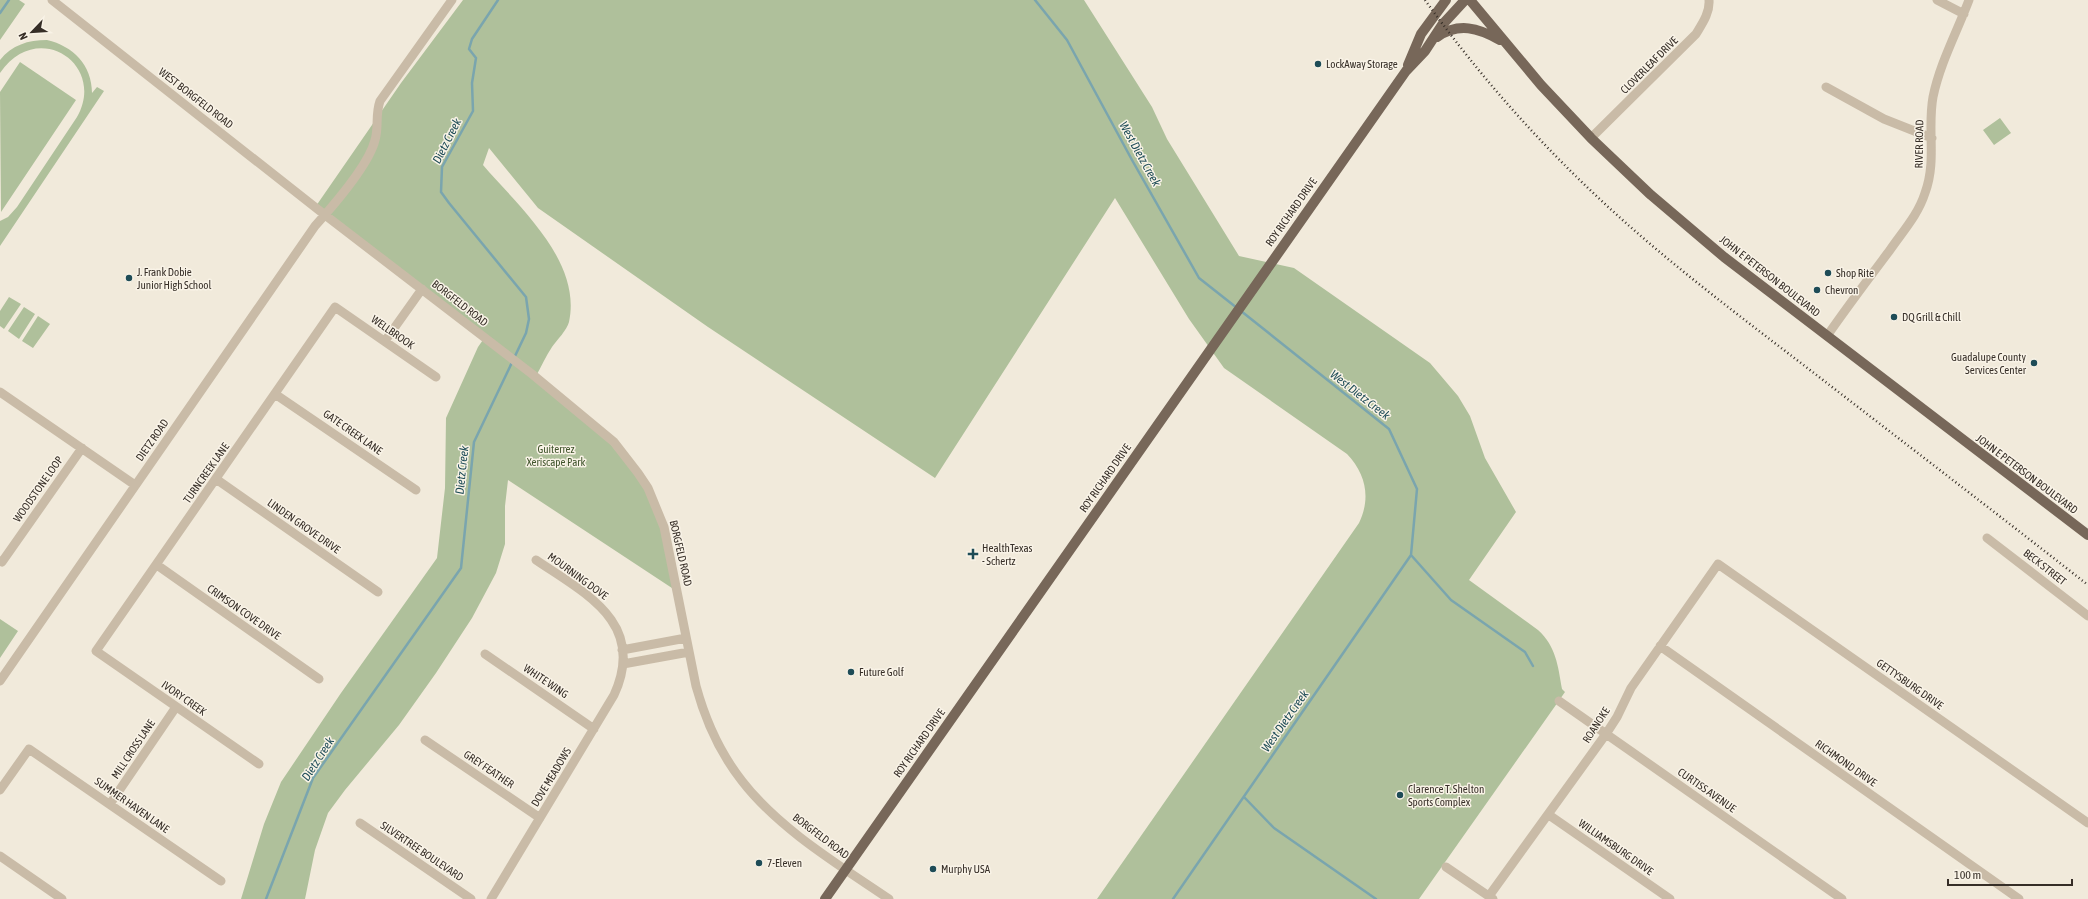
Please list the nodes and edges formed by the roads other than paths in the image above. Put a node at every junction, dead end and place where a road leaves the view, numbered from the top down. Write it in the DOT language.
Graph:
graph roads {
  1 [pos="52,0"];
  2 [pos="452,0"];
  3 [pos="1446,0"];
  4 [pos="1465,0"];
  5 [pos="1470,0"];
  6 [pos="1709,0"];
  7 [pos="1937,0"];
  8 [pos="1969,0"];
  9 [pos="1964,14"];
  10 [pos="1434,40"];
  11 [pos="1505,43"];
  12 [pos="1406,71"];
  13 [pos="1826,87"];
  14 [pos="1591,138"];
  15 [pos="1932,138"];
  16 [pos="325,215"];
  17 [pos="422,289"];
  18 [pos="335,307"];
  19 [pos="1827,336"];
  20 [pos="385,341"];
  21 [pos="436,377"];
  22 [pos="0,392"];
  23 [pos="275,394"];
  24 [pos="82,448"];
  25 [pos="216,479"];
  26 [pos="135,485"];
  27 [pos="416,490"];
  28 [pos="2088,536"];
  29 [pos="1987,538"];
  30 [pos="536,560"];
  31 [pos="0,561"];
  32 [pos="1718,564"];
  33 [pos="156,565"];
  34 [pos="378,592"];
  35 [pos="2088,616"];
  36 [pos="686,638"];
  37 [pos="1660,646"];
  38 [pos="96,652"];
  39 [pos="689,652"];
  40 [pos="485,654"];
  41 [pos="623,656"];
  42 [pos="318,679"];
  43 [pos="0,681"];
  44 [pos="1559,700"];
  45 [pos="176,707"];
  46 [pos="594,729"];
  47 [pos="1606,734"];
  48 [pos="425,740"];
  49 [pos="258,764"];
  50 [pos="0,790"];
  51 [pos="110,804"];
  52 [pos="1548,815"];
  53 [pos="540,818"];
  54 [pos="360,823"];
  55 [pos="2088,823"];
  56 [pos="0,856"];
  57 [pos="1446,867"];
  58 [pos="846,869"];
  59 [pos="220,881"];
  60 [pos="1491,898"];
  61 [pos="62,899"];
  62 [pos="471,899"];
  63 [pos="491,899"];
  64 [pos="825,899"];
  65 [pos="889,899"];
  66 [pos="1670,899"];
  67 [pos="1842,899"];
  68 [pos="2019,899"];
  1 -- 16 [label="street, WEST BORGFELD ROAD"];
  2 -- 16 [label="street, DIETZ ROAD"];
  3 -- 12 [label="main road, ROY RICHARD DRIVE"];
  4 -- 10 [label="main road, ROY RICHARD DRIVE"];
  5 -- 11 [label="main road, JOHN E PETERSON BOULEVARD"];
  6 -- 14 [label="street, CLOVERLEAF DRIVE"];
  7 -- 9 [label="street"];
  8 -- 9 [label="street, RIVER ROAD"];
  9 -- 15 [label="street, RIVER ROAD"];
  10 -- 11 [label="main road"];
  10 -- 12 [label="main road, ROY RICHARD DRIVE"];
  11 -- 14 [label="main road, JOHN E PETERSON BOULEVARD"];
  12 -- 58 [label="main road, ROY RICHARD DRIVE"];
  13 -- 15 [label="street"];
  14 -- 19 [label="main road, JOHN E PETERSON BOULEVARD"];
  15 -- 19 [label="street, RIVER ROAD"];
  16 -- 17 [label="street, BORGFELD ROAD"];
  16 -- 26 [label="street, DIETZ ROAD"];
  17 -- 20 [label="street"];
  17 -- 36 [label="street, BORGFELD ROAD"];
  18 -- 20 [label="street, WELLBROOK"];
  18 -- 23 [label="street, TURNCREEK LANE"];
  19 -- 28 [label="main road, JOHN E PETERSON BOULEVARD"];
  20 -- 21 [label="street, WELLBROOK"];
  22 -- 24 [label="street"];
  23 -- 25 [label="street, TURNCREEK LANE"];
  23 -- 27 [label="street, GATE CREEK LANE"];
  24 -- 26 [label="street"];
  24 -- 31 [label="street, WOODSTONE LOOP"];
  25 -- 33 [label="street, TURNCREEK LANE"];
  25 -- 34 [label="street, LINDEN GROVE DRIVE"];
  26 -- 43 [label="street, DIETZ ROAD"];
  29 -- 35 [label="street, BECK STREET"];
  30 -- 41 [label="street, MOURNING DOVE"];
  32 -- 37 [label="street, ROANOKE"];
  32 -- 55 [label="street, GETTYSBURG DRIVE"];
  33 -- 38 [label="street, TURNCREEK LANE"];
  33 -- 42 [label="street, CRIMSON COVE DRIVE"];
  36 -- 39 [label="street, BORGFELD ROAD"];
  36 -- 41 [label="street"];
  37 -- 47 [label="street, ROANOKE"];
  37 -- 68 [label="street, RICHMOND DRIVE"];
  38 -- 45 [label="street, IVORY CREEK"];
  39 -- 41 [label="street"];
  39 -- 58 [label="street, BORGFELD ROAD"];
  40 -- 46 [label="street, WHITE WING"];
  41 -- 46 [label="street, DOVE MEADOWS"];
  44 -- 47 [label="street, CURTISS AVENUE"];
  45 -- 49 [label="street, IVORY CREEK"];
  45 -- 51 [label="street, MILL CROSS LANE"];
  46 -- 53 [label="street, DOVE MEADOWS"];
  47 -- 52 [label="street, ROANOKE"];
  47 -- 67 [label="street, CURTISS AVENUE"];
  48 -- 53 [label="street, GREY FEATHER"];
  50 -- 51 [label="street, SUMMER HAVEN LANE"];
  51 -- 59 [label="street, SUMMER HAVEN LANE"];
  52 -- 60 [label="street, ROANOKE"];
  52 -- 66 [label="street, WILLIAMSBURG DRIVE"];
  53 -- 63 [label="street, DOVE MEADOWS"];
  54 -- 62 [label="street, SILVERTREE BOULEVARD"];
  56 -- 61 [label="street"];
  57 -- 60 [label="street"];
  58 -- 64 [label="main road, ROY RICHARD DRIVE"];
  58 -- 65 [label="street, BORGFELD ROAD"];
}
